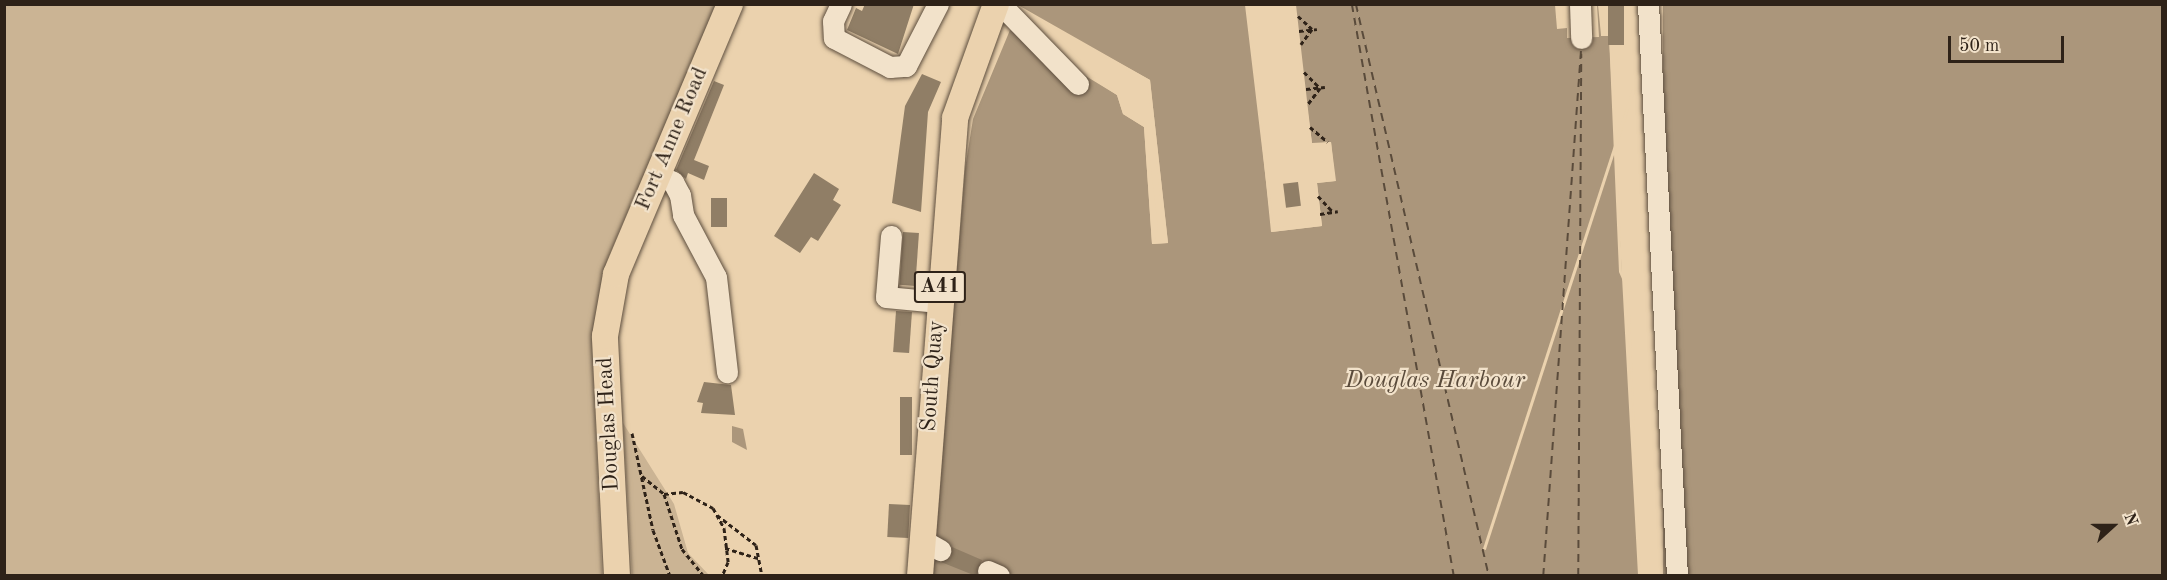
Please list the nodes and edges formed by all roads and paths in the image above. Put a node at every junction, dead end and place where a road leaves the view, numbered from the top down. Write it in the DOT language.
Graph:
graph roads {
  1 [pos="730,4"];
  2 [pos="841,4"];
  3 [pos="938,4"];
  4 [pos="1580,4"];
  5 [pos="1648,4"];
  6 [pos="1002,9"];
  7 [pos="1298,16"];
  8 [pos="1312,29"];
  9 [pos="1317,29"];
  10 [pos="1299,31"];
  11 [pos="1581,38"];
  12 [pos="1301,44"];
  13 [pos="1304,72"];
  14 [pos="1078,84"];
  15 [pos="1326,87"];
  16 [pos="1320,88"];
  17 [pos="1306,89"];
  18 [pos="1308,104"];
  19 [pos="1310,127"];
  20 [pos="1328,142"];
  21 [pos="657,174"];
  22 [pos="1318,196"];
  23 [pos="1320,214"];
  24 [pos="891,236"];
  25 [pos="616,274"];
  26 [pos="939,302"];
  27 [pos="727,372"];
  28 [pos="626,423"];
  29 [pos="640,475"];
  30 [pos="664,494"];
  31 [pos="717,515"];
  32 [pos="725,548"];
  33 [pos="761,560"];
  34 [pos="616,576"];
  35 [pos="670,576"];
  36 [pos="704,576"];
  37 [pos="722,576"];
  38 [pos="762,576"];
  39 [pos="920,576"];
  40 [pos="1677,576"];
  1 -- 21 [label="main road, Fort Anne Road"];
  2 -- 3 [label="lane"];
  4 -- 11 [label="lane"];
  5 -- 40 [label="lane"];
  6 -- 14 [label="lane"];
  6 -- 26 [label="main road, South Quay / A41"];
  7 -- 8 [label="path"];
  8 -- 9 [label="path"];
  8 -- 10 [label="path"];
  8 -- 12 [label="path"];
  13 -- 16 [label="path"];
  15 -- 16 [label="path"];
  16 -- 17 [label="path"];
  16 -- 18 [label="path"];
  19 -- 20 [label="path"];
  21 -- 25 [label="main road, Fort Anne Road"];
  21 -- 27 [label="lane"];
  22 -- 23 [label="path"];
  24 -- 26 [label="lane"];
  25 -- 34 [label="main road, Douglas Head"];
  26 -- 39 [label="main road, South Quay / A41"];
  28 -- 29 [label="path"];
  29 -- 30 [label="path"];
  29 -- 35 [label="path"];
  30 -- 31 [label="path"];
  30 -- 36 [label="path"];
  31 -- 32 [label="path"];
  31 -- 33 [label="path"];
  32 -- 33 [label="path"];
  32 -- 37 [label="path"];
  33 -- 38 [label="path"];
}
